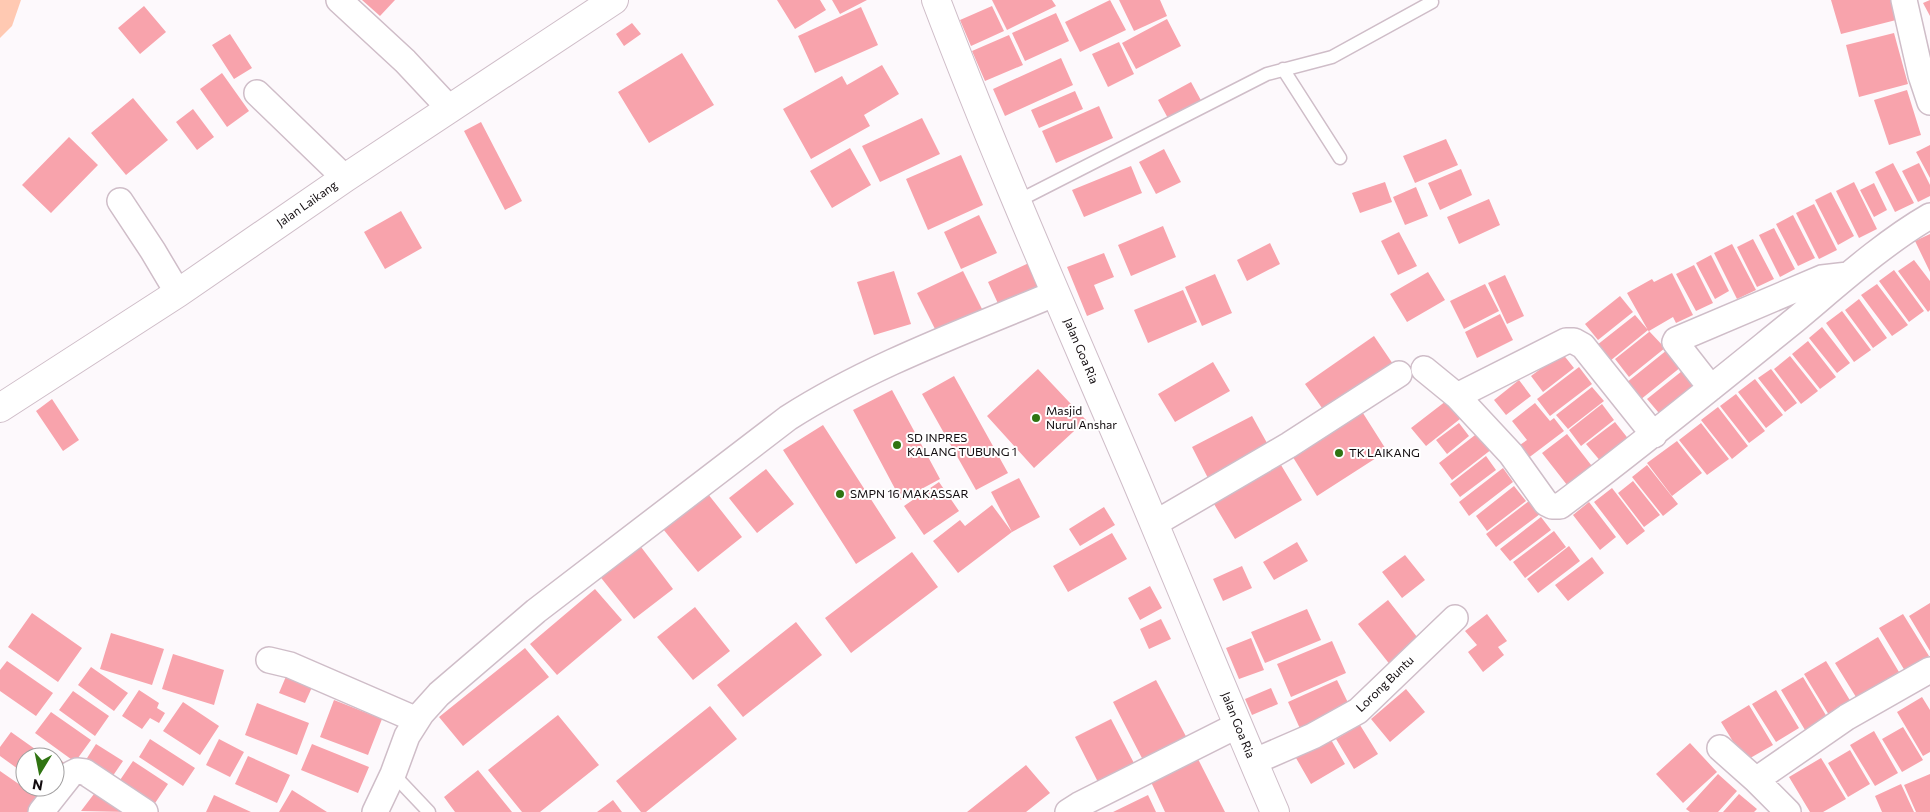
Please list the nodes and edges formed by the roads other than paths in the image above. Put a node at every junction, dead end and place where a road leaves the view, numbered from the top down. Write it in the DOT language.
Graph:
graph roads {
  1 [pos="339,0"];
  2 [pos="614,0"];
  3 [pos="936,0"];
  4 [pos="1904,0"];
  5 [pos="1432,2"];
  6 [pos="1283,69"];
  7 [pos="1926,72"];
  8 [pos="257,93"];
  9 [pos="1930,102"];
  10 [pos="450,109"];
  11 [pos="1340,158"];
  12 [pos="345,178"];
  13 [pos="120,201"];
  14 [pos="1016,202"];
  15 [pos="1930,216"];
  16 [pos="1851,274"];
  17 [pos="178,293"];
  18 [pos="1056,293"];
  19 [pos="1424,370"];
  20 [pos="1399,374"];
  21 [pos="1711,388"];
  22 [pos="1457,396"];
  23 [pos="0,408"];
  24 [pos="1654,435"];
  25 [pos="1154,524"];
  26 [pos="1455,618"];
  27 [pos="269,660"];
  28 [pos="1930,670"];
  29 [pos="417,720"];
  30 [pos="1238,725"];
  31 [pos="1720,748"];
  32 [pos="1253,762"];
  33 [pos="393,774"];
  34 [pos="1756,780"];
  35 [pos="1076,810"];
  36 [pos="41,812"];
  37 [pos="145,812"];
  38 [pos="375,812"];
  39 [pos="429,812"];
  40 [pos="1275,812"];
  41 [pos="1788,812"];
  1 -- 10 [label="street"];
  2 -- 10 [label="main road, Jalan Laikang"];
  3 -- 14 [label="main road, Jalan Goa Ria"];
  4 -- 7 [label="street"];
  5 -- 6 [label="lane"];
  6 -- 11 [label="lane"];
  6 -- 14 [label="lane"];
  7 -- 9 [label="street"];
  8 -- 12 [label="street"];
  10 -- 12 [label="main road, Jalan Laikang"];
  12 -- 17 [label="main road, Jalan Laikang"];
  13 -- 17 [label="street"];
  14 -- 18 [label="main road, Jalan Goa Ria"];
  15 -- 16 [label="street"];
  16 -- 21 [label="street"];
  16 -- 21 [label="street"];
  17 -- 23 [label="main road, Jalan Laikang"];
  18 -- 25 [label="main road, Jalan Goa Ria"];
  18 -- 29 [label="street"];
  19 -- 22 [label="street"];
  20 -- 25 [label="street"];
  21 -- 24 [label="street"];
  22 -- 24 [label="street"];
  22 -- 24 [label="street"];
  25 -- 30 [label="main road, Jalan Goa Ria"];
  26 -- 32 [label="street, Lorong Buntu"];
  27 -- 29 [label="street"];
  28 -- 34 [label="street"];
  29 -- 33 [label="street"];
  30 -- 32 [label="main road, Jalan Goa Ria"];
  30 -- 35 [label="street"];
  31 -- 34 [label="street"];
  32 -- 40 [label="main road, Jalan Goa Ria"];
  33 -- 38 [label="street"];
  33 -- 39 [label="lane"];
  34 -- 41 [label="street"];
  36 -- 37 [label="street"];
}
